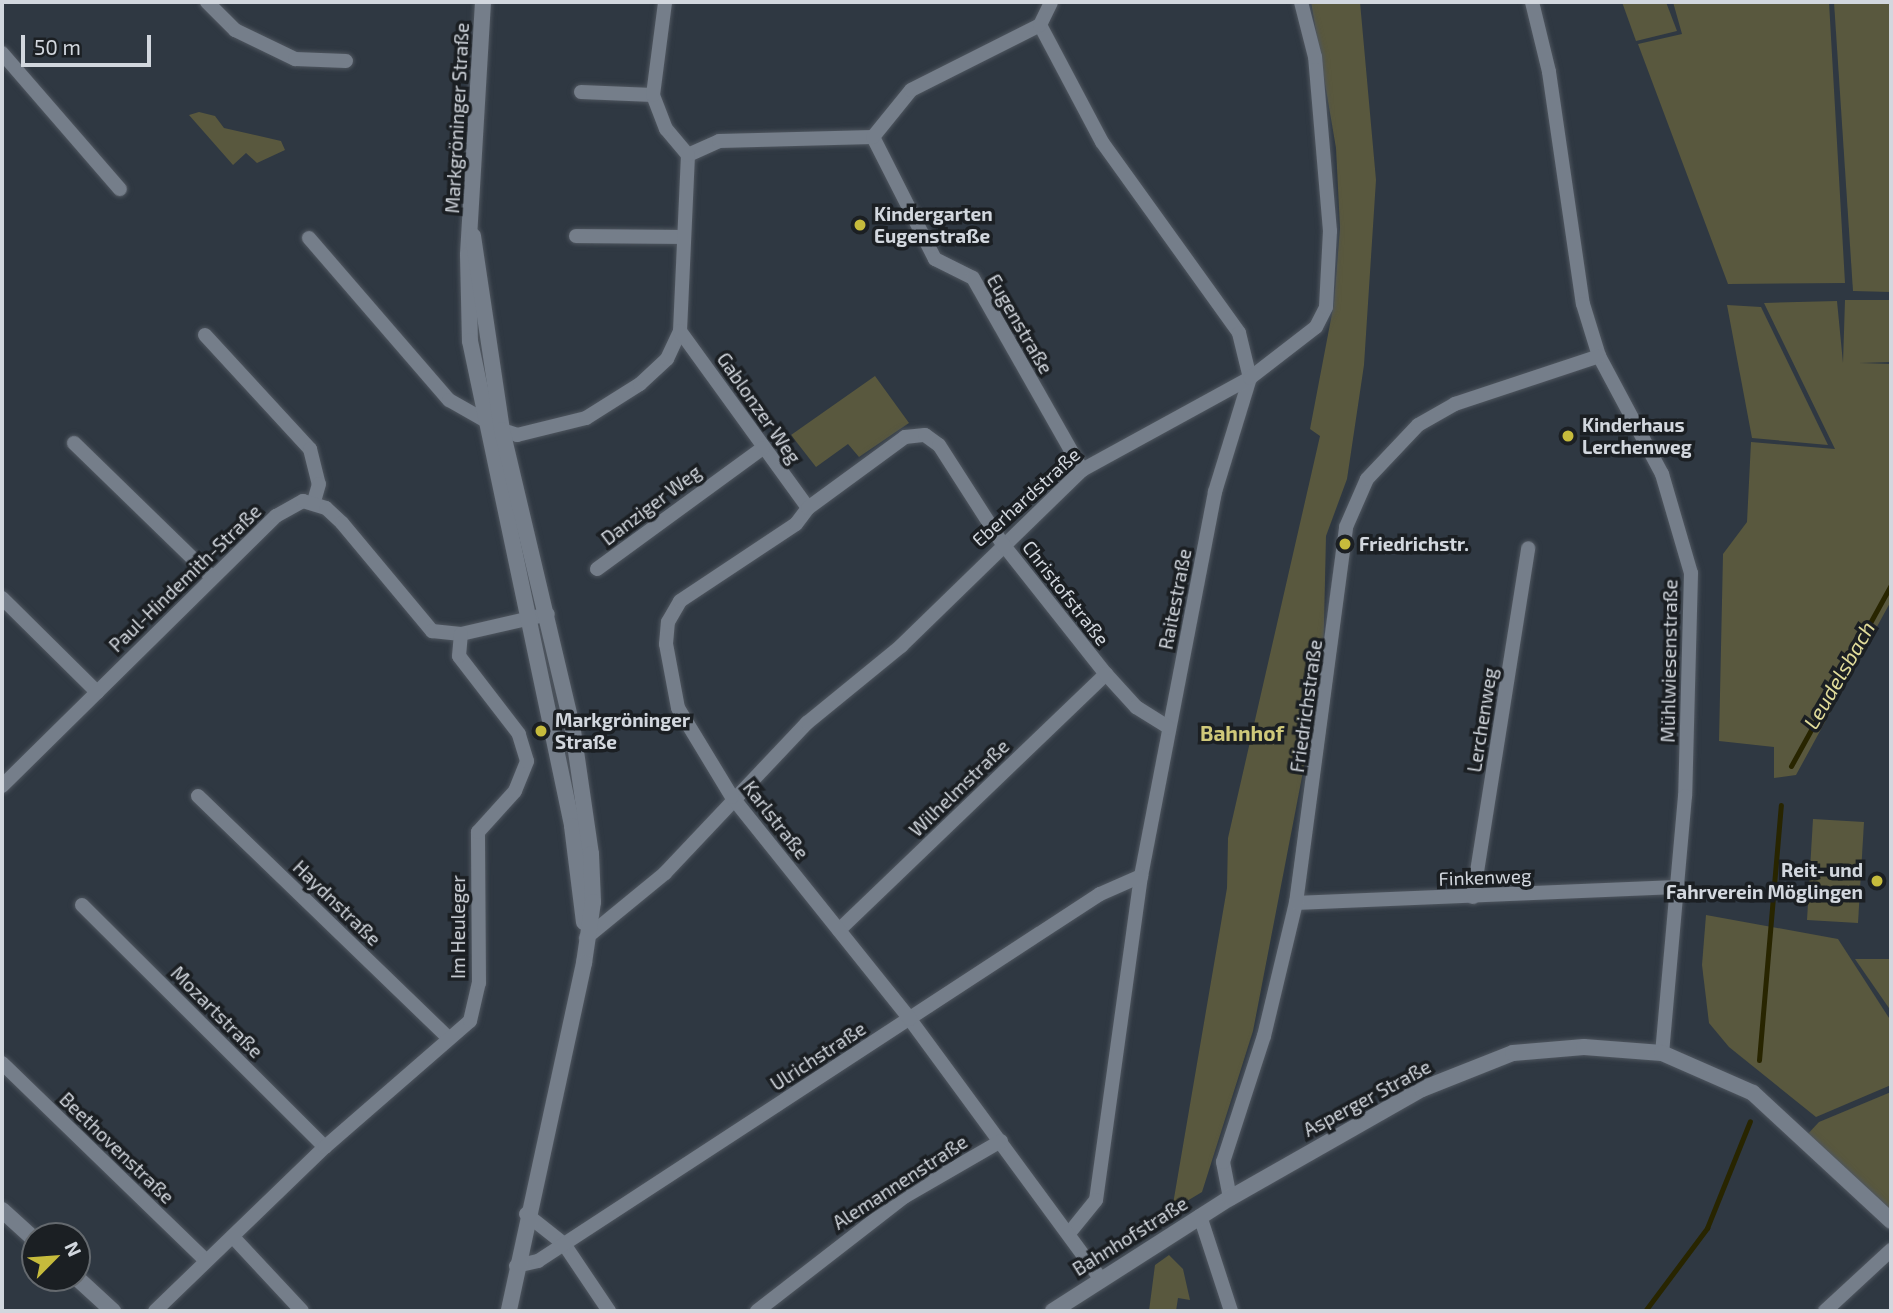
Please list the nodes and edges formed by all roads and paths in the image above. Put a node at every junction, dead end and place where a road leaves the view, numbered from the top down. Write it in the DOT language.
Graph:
graph roads {
  1 [pos="207,2"];
  2 [pos="483,2"];
  3 [pos="665,2"];
  4 [pos="1051,2"];
  5 [pos="1301,2"];
  6 [pos="1532,2"];
  7 [pos="1040,25"];
  8 [pos="2,53"];
  9 [pos="346,61"];
  10 [pos="581,92"];
  11 [pos="653,95"];
  12 [pos="873,138"];
  13 [pos="688,155"];
  14 [pos="120,189"];
  15 [pos="473,236"];
  16 [pos="576,236"];
  17 [pos="309,237"];
  18 [pos="681,237"];
  19 [pos="680,331"];
  20 [pos="205,335"];
  21 [pos="1599,356"];
  22 [pos="1250,377"];
  23 [pos="484,420"];
  24 [pos="502,430"];
  25 [pos="925,435"];
  26 [pos="74,443"];
  27 [pos="763,448"];
  28 [pos="1082,470"];
  29 [pos="314,502"];
  30 [pos="808,508"];
  31 [pos="1002,542"];
  32 [pos="1528,548"];
  33 [pos="597,569"];
  34 [pos="212,578"];
  35 [pos="2,598"];
  36 [pos="548,614"];
  37 [pos="527,619"];
  38 [pos="461,634"];
  39 [pos="1106,674"];
  40 [pos="97,692"];
  41 [pos="1168,727"];
  42 [pos="2,786"];
  43 [pos="198,796"];
  44 [pos="732,797"];
  45 [pos="1140,876"];
  46 [pos="1676,887"];
  47 [pos="1473,897"];
  48 [pos="1296,902"];
  49 [pos="82,905"];
  50 [pos="839,930"];
  51 [pos="586,938"];
  52 [pos="910,1019"];
  53 [pos="449,1038"];
  54 [pos="1662,1053"];
  55 [pos="2,1063"];
  56 [pos="1001,1141"];
  57 [pos="325,1147"];
  58 [pos="1230,1198"];
  59 [pos="2,1210"];
  60 [pos="526,1214"];
  61 [pos="1200,1216"];
  62 [pos="1891,1221"];
  63 [pos="21,1228"];
  64 [pos="1071,1231"];
  65 [pos="233,1237"];
  66 [pos="564,1244"];
  67 [pos="1891,1252"];
  68 [pos="206,1261"];
  69 [pos="516,1266"];
  70 [pos="1100,1278"];
  71 [pos="91,1291"];
  72 [pos="113,1311"];
  73 [pos="155,1311"];
  74 [pos="302,1311"];
  75 [pos="509,1311"];
  76 [pos="609,1311"];
  77 [pos="757,1311"];
  78 [pos="1053,1311"];
  79 [pos="1231,1311"];
  80 [pos="1825,1311"];
  1 -- 9 [label="street"];
  2 -- 15 [label="street, Markgröninger Straße"];
  3 -- 11 [label="street"];
  4 -- 7 [label="street"];
  5 -- 22 [label="street, Eberhardstraße"];
  6 -- 21 [label="street, Mühlwiesenstraße"];
  7 -- 12 [label="street"];
  7 -- 22 [label="street, Raitestraße"];
  8 -- 14 [label="street"];
  10 -- 11 [label="street"];
  11 -- 13 [label="street"];
  12 -- 13 [label="street"];
  12 -- 28 [label="street, Eugenstraße"];
  13 -- 18 [label="street"];
  15 -- 23 [label="street, Markgröninger Straße"];
  15 -- 24 [label="street, Markgröninger Straße"];
  16 -- 18 [label="street"];
  17 -- 23 [label="street"];
  18 -- 19 [label="street"];
  19 -- 24 [label="street"];
  19 -- 27 [label="street, Gablonzer Weg"];
  20 -- 29 [label="street"];
  21 -- 46 [label="street, Mühlwiesenstraße"];
  21 -- 48 [label="street, Friedrichstraße"];
  22 -- 28 [label="street, Eberhardstraße"];
  22 -- 41 [label="street, Raitestraße"];
  23 -- 24 [label="street"];
  23 -- 37 [label="street, Markgröninger Straße"];
  24 -- 36 [label="street, Markgröninger Straße"];
  25 -- 30 [label="street, Karlstraße"];
  25 -- 31 [label="street, Christofstraße"];
  26 -- 34 [label="street"];
  27 -- 30 [label="street, Gablonzer Weg"];
  27 -- 33 [label="street, Danziger Weg"];
  28 -- 31 [label="street, Eberhardstraße"];
  29 -- 34 [label="street, Paul-Hindemith-Straße"];
  29 -- 38 [label="street"];
  30 -- 44 [label="street, Karlstraße"];
  31 -- 39 [label="street, Christofstraße"];
  31 -- 44 [label="street, Eberhardstraße"];
  32 -- 47 [label="street, Lerchenweg"];
  34 -- 40 [label="street, Paul-Hindemith-Straße"];
  35 -- 40 [label="street"];
  36 -- 37 [label="street"];
  36 -- 51 [label="street, Markgröninger Straße"];
  37 -- 38 [label="street"];
  37 -- 51 [label="street, Markgröninger Straße"];
  38 -- 53 [label="street, Im Heuleger"];
  39 -- 41 [label="street, Christofstraße"];
  39 -- 50 [label="street, Wilhelmstraße"];
  40 -- 42 [label="street, Paul-Hindemith-Straße"];
  41 -- 45 [label="street, Raitestraße"];
  43 -- 53 [label="street, Haydnstraße"];
  44 -- 50 [label="street, Karlstraße"];
  44 -- 51 [label="street, Eberhardstraße"];
  45 -- 52 [label="street, Ulrichstraße"];
  45 -- 64 [label="street, Raitestraße"];
  46 -- 47 [label="street, Finkenweg"];
  46 -- 54 [label="street, Mühlwiesenstraße"];
  47 -- 48 [label="street, Finkenweg"];
  48 -- 58 [label="street, Friedrichstraße"];
  49 -- 57 [label="street, Mozartstraße"];
  50 -- 52 [label="street, Karlstraße"];
  51 -- 60 [label="street, Markgröninger Straße"];
  52 -- 56 [label="street, Karlstraße"];
  52 -- 66 [label="street, Ulrichstraße"];
  53 -- 57 [label="street, Im Heuleger"];
  54 -- 58 [label="street, Asperger Straße"];
  54 -- 62 [label="street, Asperger Straße"];
  55 -- 68 [label="street, Beethovenstraße"];
  56 -- 64 [label="street, Karlstraße"];
  56 -- 77 [label="street, Alemannenstraße"];
  57 -- 65 [label="street, Im Heuleger"];
  58 -- 61 [label="street, Bahnhofstraße"];
  59 -- 63 [label="street"];
  60 -- 66 [label="street"];
  60 -- 69 [label="street, Markgröninger Straße"];
  61 -- 70 [label="street, Bahnhofstraße"];
  61 -- 79 [label="street"];
  64 -- 70 [label="street, Karlstraße"];
  65 -- 68 [label="street, Im Heuleger"];
  65 -- 74 [label="street"];
  66 -- 69 [label="street, Ulrichstraße"];
  66 -- 76 [label="street"];
  67 -- 80 [label="street"];
  68 -- 73 [label="street, Im Heuleger"];
  69 -- 75 [label="street, Markgröninger Straße"];
  70 -- 78 [label="street, Bahnhofstraße"];
  71 -- 72 [label="street"];
}
